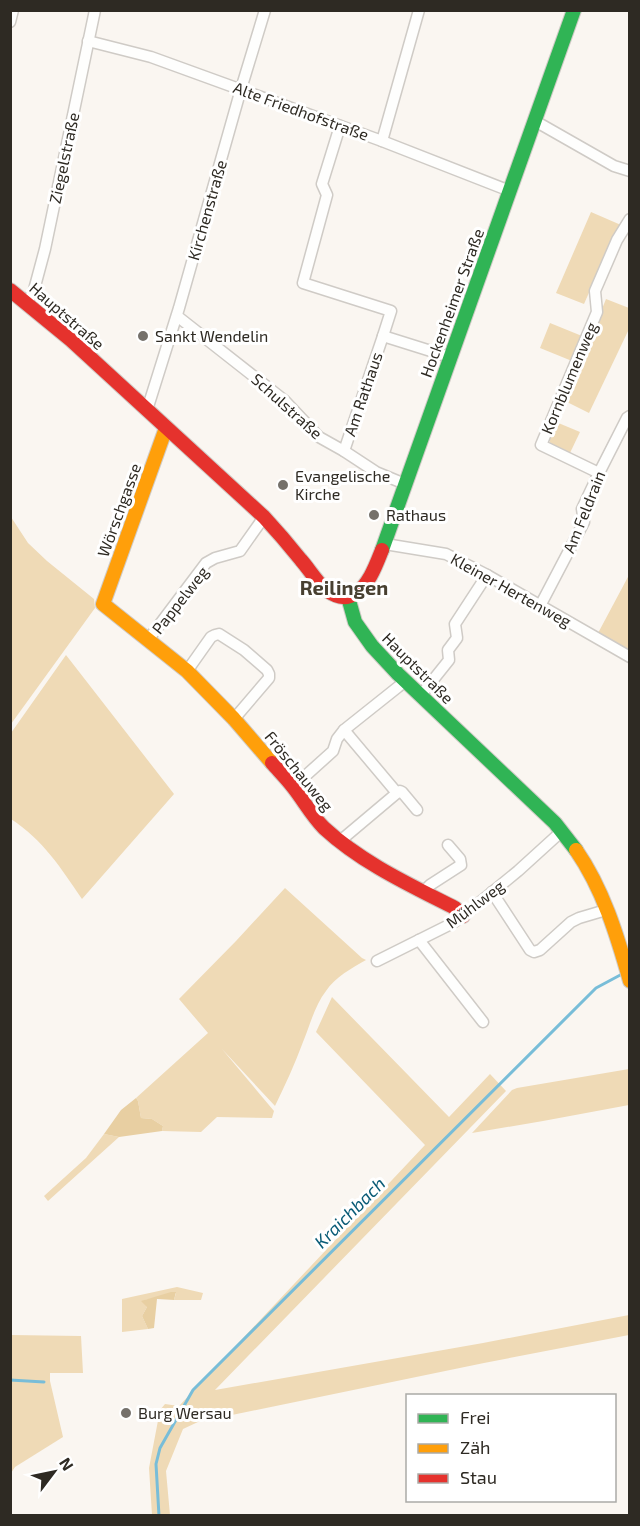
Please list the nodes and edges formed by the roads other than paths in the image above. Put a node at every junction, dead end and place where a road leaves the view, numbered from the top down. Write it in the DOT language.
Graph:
graph roads {
  1 [pos="13,10"];
  2 [pos="95,10"];
  3 [pos="265,10"];
  4 [pos="419,10"];
  5 [pos="574,10"];
  6 [pos="10,22"];
  7 [pos="88,41"];
  8 [pos="241,89"];
  9 [pos="534,121"];
  10 [pos="340,126"];
  11 [pos="382,141"];
  12 [pos="630,171"];
  13 [pos="510,191"];
  14 [pos="630,219"];
  15 [pos="10,290"];
  16 [pos="27,303"];
  17 [pos="177,316"];
  18 [pos="383,336"];
  19 [pos="450,357"];
  20 [pos="147,410"];
  21 [pos="629,418"];
  22 [pos="166,428"];
  23 [pos="344,451"];
  24 [pos="599,473"];
  25 [pos="405,484"];
  26 [pos="264,517"];
  27 [pos="385,544"];
  28 [pos="487,575"];
  29 [pos="348,597"];
  30 [pos="103,604"];
  31 [pos="540,606"];
  32 [pos="148,640"];
  33 [pos="630,657"];
  34 [pos="187,671"];
  35 [pos="405,681"];
  36 [pos="421,695"];
  37 [pos="234,719"];
  38 [pos="344,730"];
  39 [pos="293,787"];
  40 [pos="397,793"];
  41 [pos="417,810"];
  42 [pos="562,831"];
  43 [pos="340,841"];
  44 [pos="448,845"];
  45 [pos="424,891"];
  46 [pos="492,892"];
  47 [pos="606,910"];
  48 [pos="463,916"];
  49 [pos="419,940"];
  50 [pos="376,961"];
  51 [pos="630,981"];
  52 [pos="483,1022"];
  1 -- 6 [label="street"];
  2 -- 7 [label="street, Ziegelstraße"];
  3 -- 8 [label="street, Kirchenstraße"];
  4 -- 11 [label="street"];
  5 -- 9 [label="street, Hockenheimer Straße"];
  7 -- 8 [label="street, Alte Friedhofstraße"];
  7 -- 16 [label="street, Ziegelstraße"];
  8 -- 10 [label="street, Alte Friedhofstraße"];
  8 -- 17 [label="street, Kirchenstraße"];
  9 -- 12 [label="street"];
  9 -- 13 [label="street, Hockenheimer Straße"];
  10 -- 11 [label="street, Alte Friedhofstraße"];
  10 -- 18 [label="street"];
  11 -- 13 [label="street, Alte Friedhofstraße"];
  13 -- 19 [label="street, Hockenheimer Straße"];
  14 -- 24 [label="street, Kornblumenweg"];
  15 -- 16 [label="street, Hauptstraße"];
  16 -- 20 [label="street, Hauptstraße"];
  17 -- 20 [label="street, Kirchenstraße"];
  17 -- 23 [label="street, Schulstraße"];
  18 -- 19 [label="street, Am Rathaus"];
  18 -- 23 [label="street, Am Rathaus"];
  19 -- 25 [label="street, Hockenheimer Straße"];
  20 -- 22 [label="street, Hauptstraße"];
  21 -- 24 [label="street, Am Feldrain"];
  22 -- 26 [label="street, Hauptstraße"];
  22 -- 30 [label="street, Wörschgasse"];
  23 -- 25 [label="street, Schulstraße"];
  24 -- 31 [label="street, Am Feldrain"];
  25 -- 27 [label="street, Hockenheimer Straße"];
  26 -- 29 [label="street, Hauptstraße"];
  26 -- 32 [label="street, Pappelweg"];
  27 -- 28 [label="street, Kleiner Hertenweg"];
  27 -- 29 [label="street, Hockenheimer Straße"];
  28 -- 31 [label="street, Kleiner Hertenweg"];
  28 -- 36 [label="street"];
  29 -- 35 [label="street, Hauptstraße"];
  30 -- 32 [label="street, Fröschauweg"];
  31 -- 33 [label="street, Kleiner Hertenweg"];
  32 -- 34 [label="street, Fröschauweg"];
  34 -- 37 [label="street, Fröschauweg"];
  34 -- 37 [label="street"];
  35 -- 36 [label="street, Hauptstraße"];
  35 -- 38 [label="street"];
  36 -- 42 [label="street, Hauptstraße"];
  37 -- 39 [label="street, Fröschauweg"];
  38 -- 39 [label="street"];
  38 -- 40 [label="street"];
  39 -- 43 [label="street, Fröschauweg"];
  40 -- 41 [label="street"];
  40 -- 43 [label="street"];
  42 -- 46 [label="street, Mühlweg"];
  42 -- 47 [label="street, Hauptstraße"];
  43 -- 45 [label="street, Fröschauweg"];
  44 -- 45 [label="street"];
  45 -- 48 [label="street, Fröschauweg"];
  46 -- 47 [label="street"];
  46 -- 48 [label="street, Mühlweg"];
  47 -- 51 [label="street, Hauptstraße"];
  48 -- 49 [label="street, Mühlweg"];
  49 -- 50 [label="street, Mühlweg"];
  49 -- 52 [label="street"];
}
